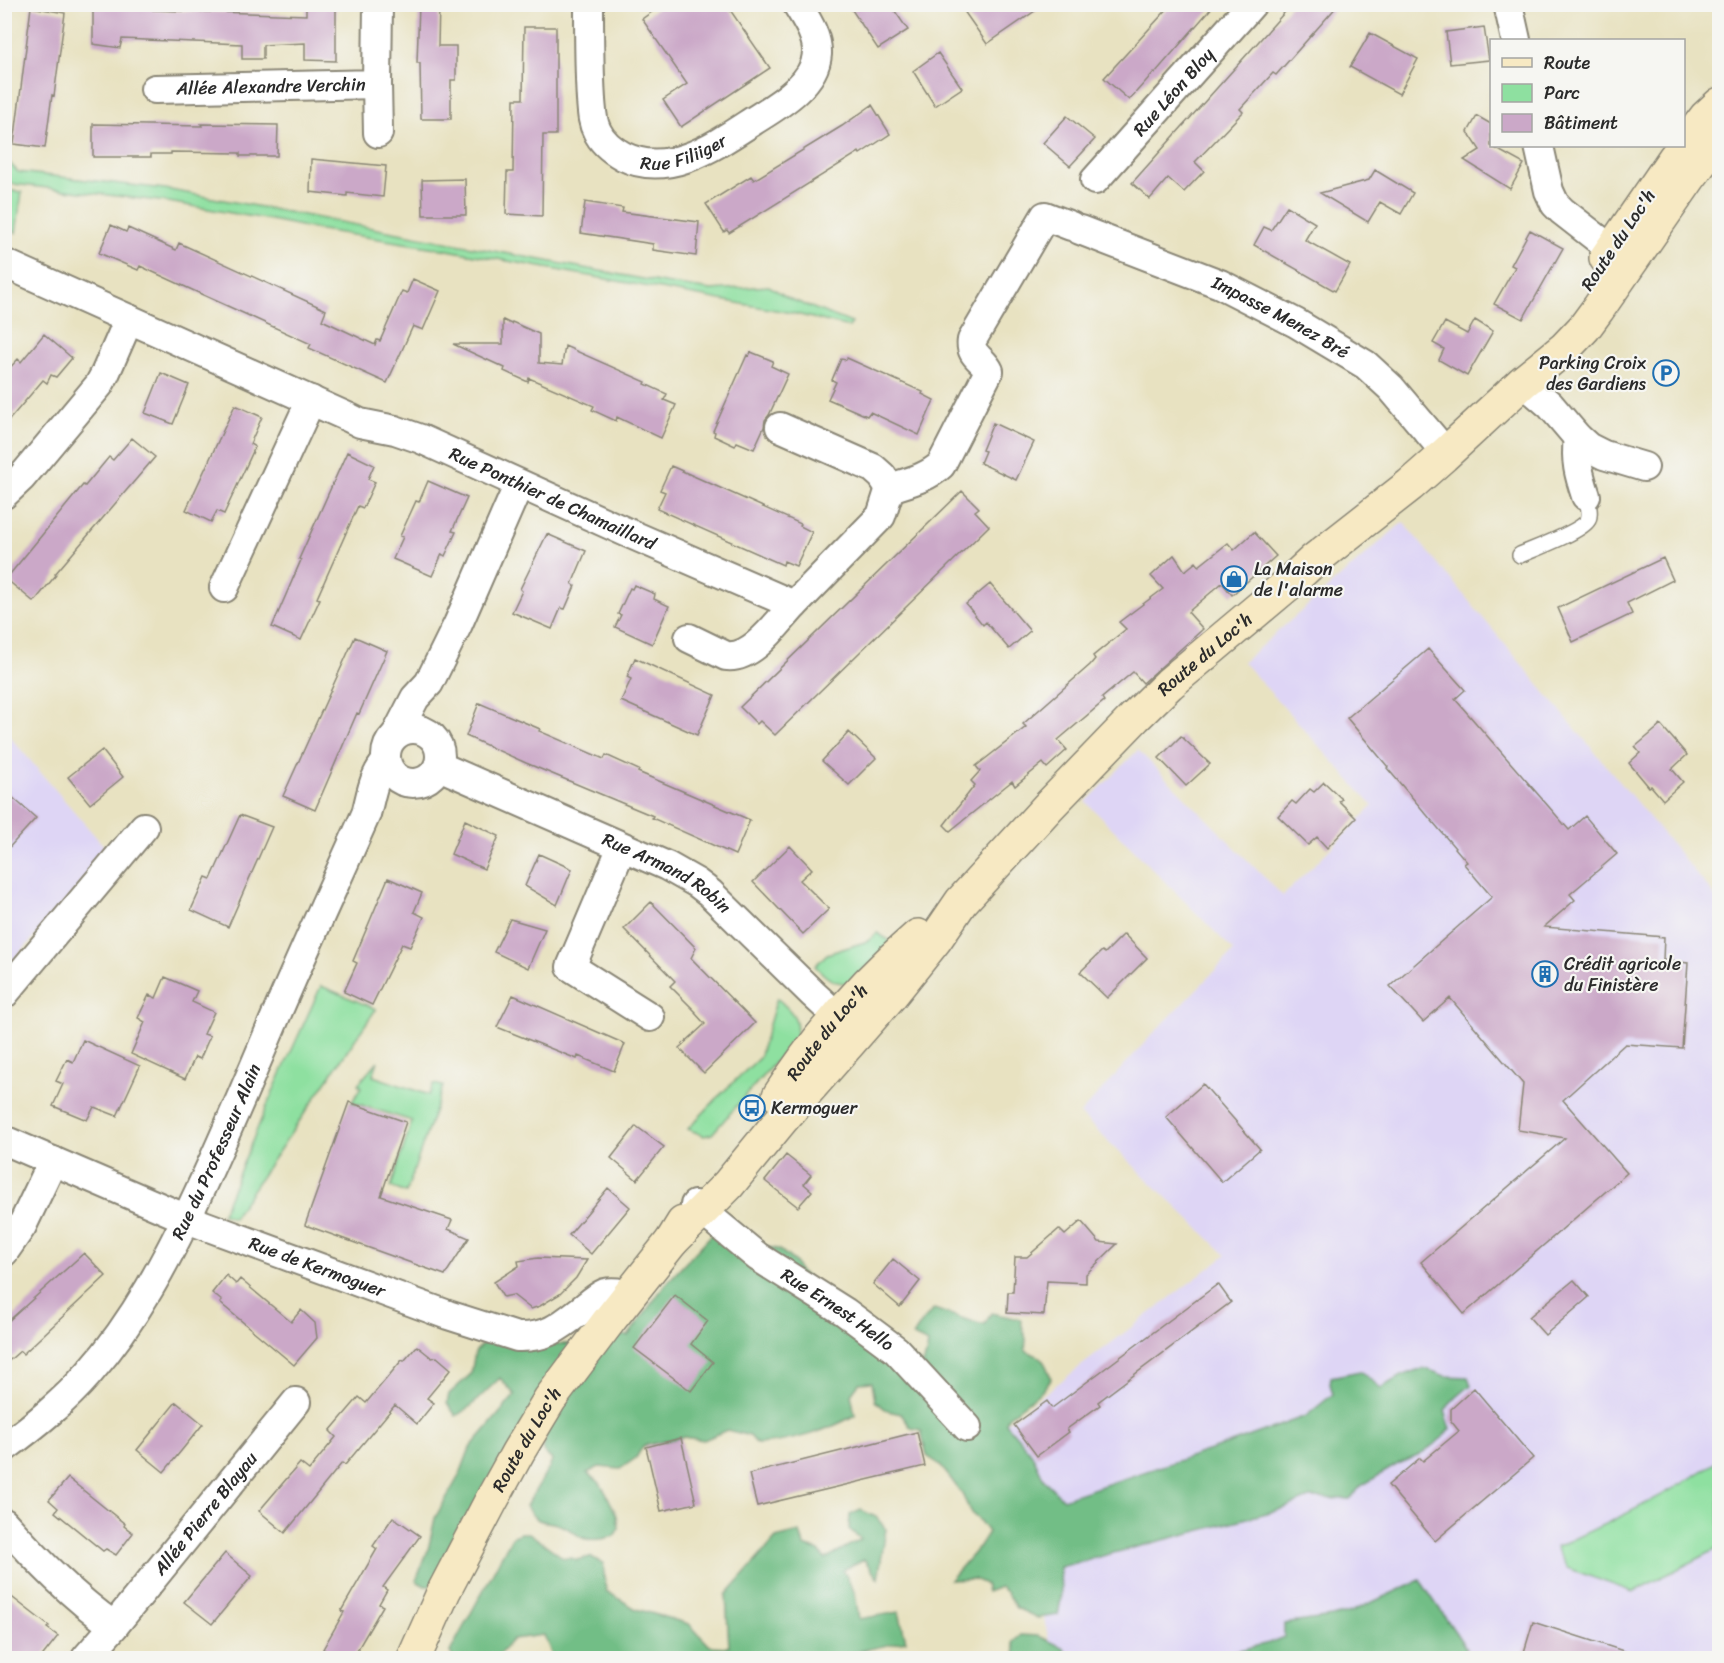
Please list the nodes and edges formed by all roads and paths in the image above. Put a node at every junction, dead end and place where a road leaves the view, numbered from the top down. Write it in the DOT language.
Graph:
graph roads {
  1 [pos="378,4"];
  2 [pos="589,4"];
  3 [pos="797,4"];
  4 [pos="1252,4"];
  5 [pos="1508,4"];
  6 [pos="1516,39"];
  7 [pos="377,84"];
  8 [pos="155,89"];
  9 [pos="1719,104"];
  10 [pos="378,133"];
  11 [pos="1719,137"];
  12 [pos="1685,144"];
  13 [pos="1539,147"];
  14 [pos="1683,147"];
  15 [pos="1095,180"];
  16 [pos="1612,250"];
  17 [pos="4,262"];
  18 [pos="1616,282"];
  19 [pos="129,319"];
  20 [pos="1523,382"];
  21 [pos="310,400"];
  22 [pos="780,427"];
  23 [pos="1578,438"];
  24 [pos="1446,453"];
  25 [pos="1644,467"];
  26 [pos="519,484"];
  27 [pos="890,488"];
  28 [pos="4,494"];
  29 [pos="1586,496"];
  30 [pos="1520,555"];
  31 [pos="224,588"];
  32 [pos="794,605"];
  33 [pos="688,638"];
  34 [pos="429,682"];
  35 [pos="427,732"];
  36 [pos="397,733"];
  37 [pos="439,766"];
  38 [pos="395,772"];
  39 [pos="144,827"];
  40 [pos="622,847"];
  41 [pos="4,994"];
  42 [pos="650,1017"];
  43 [pos="847,1026"];
  44 [pos="4,1140"];
  45 [pos="54,1161"];
  46 [pos="698,1208"];
  47 [pos="187,1219"];
  48 [pos="4,1252"];
  49 [pos="629,1295"];
  50 [pos="296,1402"];
  51 [pos="968,1427"];
  52 [pos="4,1448"];
  53 [pos="4,1524"];
  54 [pos="114,1626"];
  55 [pos="86,1659"];
  56 [pos="414,1659"];
  1 -- 7 [label="street, Allée Alexandre Verchin"];
  2 -- 3 [label="street, Rue Filiiger"];
  4 -- 15 [label="street, Rue Léon Bloy"];
  5 -- 6 [label="street"];
  7 -- 8 [label="street, Allée Alexandre Verchin"];
  7 -- 10 [label="street"];
  9 -- 12 [label="main road, Route du Loc'h"];
  11 -- 18 [label="main road, Route du Loc'h"];
  13 -- 16 [label="street"];
  14 -- 16 [label="main road, Route du Loc'h"];
  16 -- 18 [label="street"];
  16 -- 20 [label="main road, Route du Loc'h"];
  17 -- 19 [label="street, Rue Ponthier de Chamaillard"];
  18 -- 20 [label="main road, Route du Loc'h"];
  19 -- 21 [label="street, Rue Ponthier de Chamaillard"];
  19 -- 28 [label="street"];
  20 -- 23 [label="street"];
  20 -- 24 [label="main road, Route du Loc'h"];
  21 -- 26 [label="street, Rue Ponthier de Chamaillard"];
  21 -- 31 [label="street"];
  22 -- 27 [label="street"];
  23 -- 25 [label="street"];
  23 -- 29 [label="street"];
  24 -- 27 [label="street, Impasse Menez Bré"];
  24 -- 43 [label="main road, Route du Loc'h"];
  26 -- 32 [label="street, Rue Ponthier de Chamaillard"];
  26 -- 34 [label="street"];
  27 -- 32 [label="street"];
  29 -- 30 [label="lane"];
  32 -- 33 [label="street"];
  34 -- 35 [label="street"];
  34 -- 36 [label="street"];
  35 -- 36 [label="street"];
  35 -- 37 [label="street"];
  36 -- 38 [label="street"];
  37 -- 38 [label="street"];
  37 -- 40 [label="street, Rue Armand Robin"];
  38 -- 47 [label="street, Rue du Professeur Alain"];
  39 -- 41 [label="street"];
  40 -- 42 [label="street"];
  40 -- 43 [label="street, Rue Armand Robin"];
  43 -- 46 [label="main road, Route du Loc'h"];
  44 -- 45 [label="street, Rue de Kermoguer"];
  45 -- 47 [label="street, Rue de Kermoguer"];
  45 -- 48 [label="street"];
  46 -- 49 [label="main road, Route du Loc'h"];
  46 -- 51 [label="street, Rue Ernest Hello"];
  47 -- 49 [label="street, Rue de Kermoguer"];
  47 -- 52 [label="street, Rue du Professeur Alain"];
  49 -- 56 [label="main road, Route du Loc'h"];
  50 -- 54 [label="street, Allée Pierre Blayau"];
  53 -- 54 [label="street"];
  54 -- 55 [label="street, Allée Pierre Blayau"];
}
